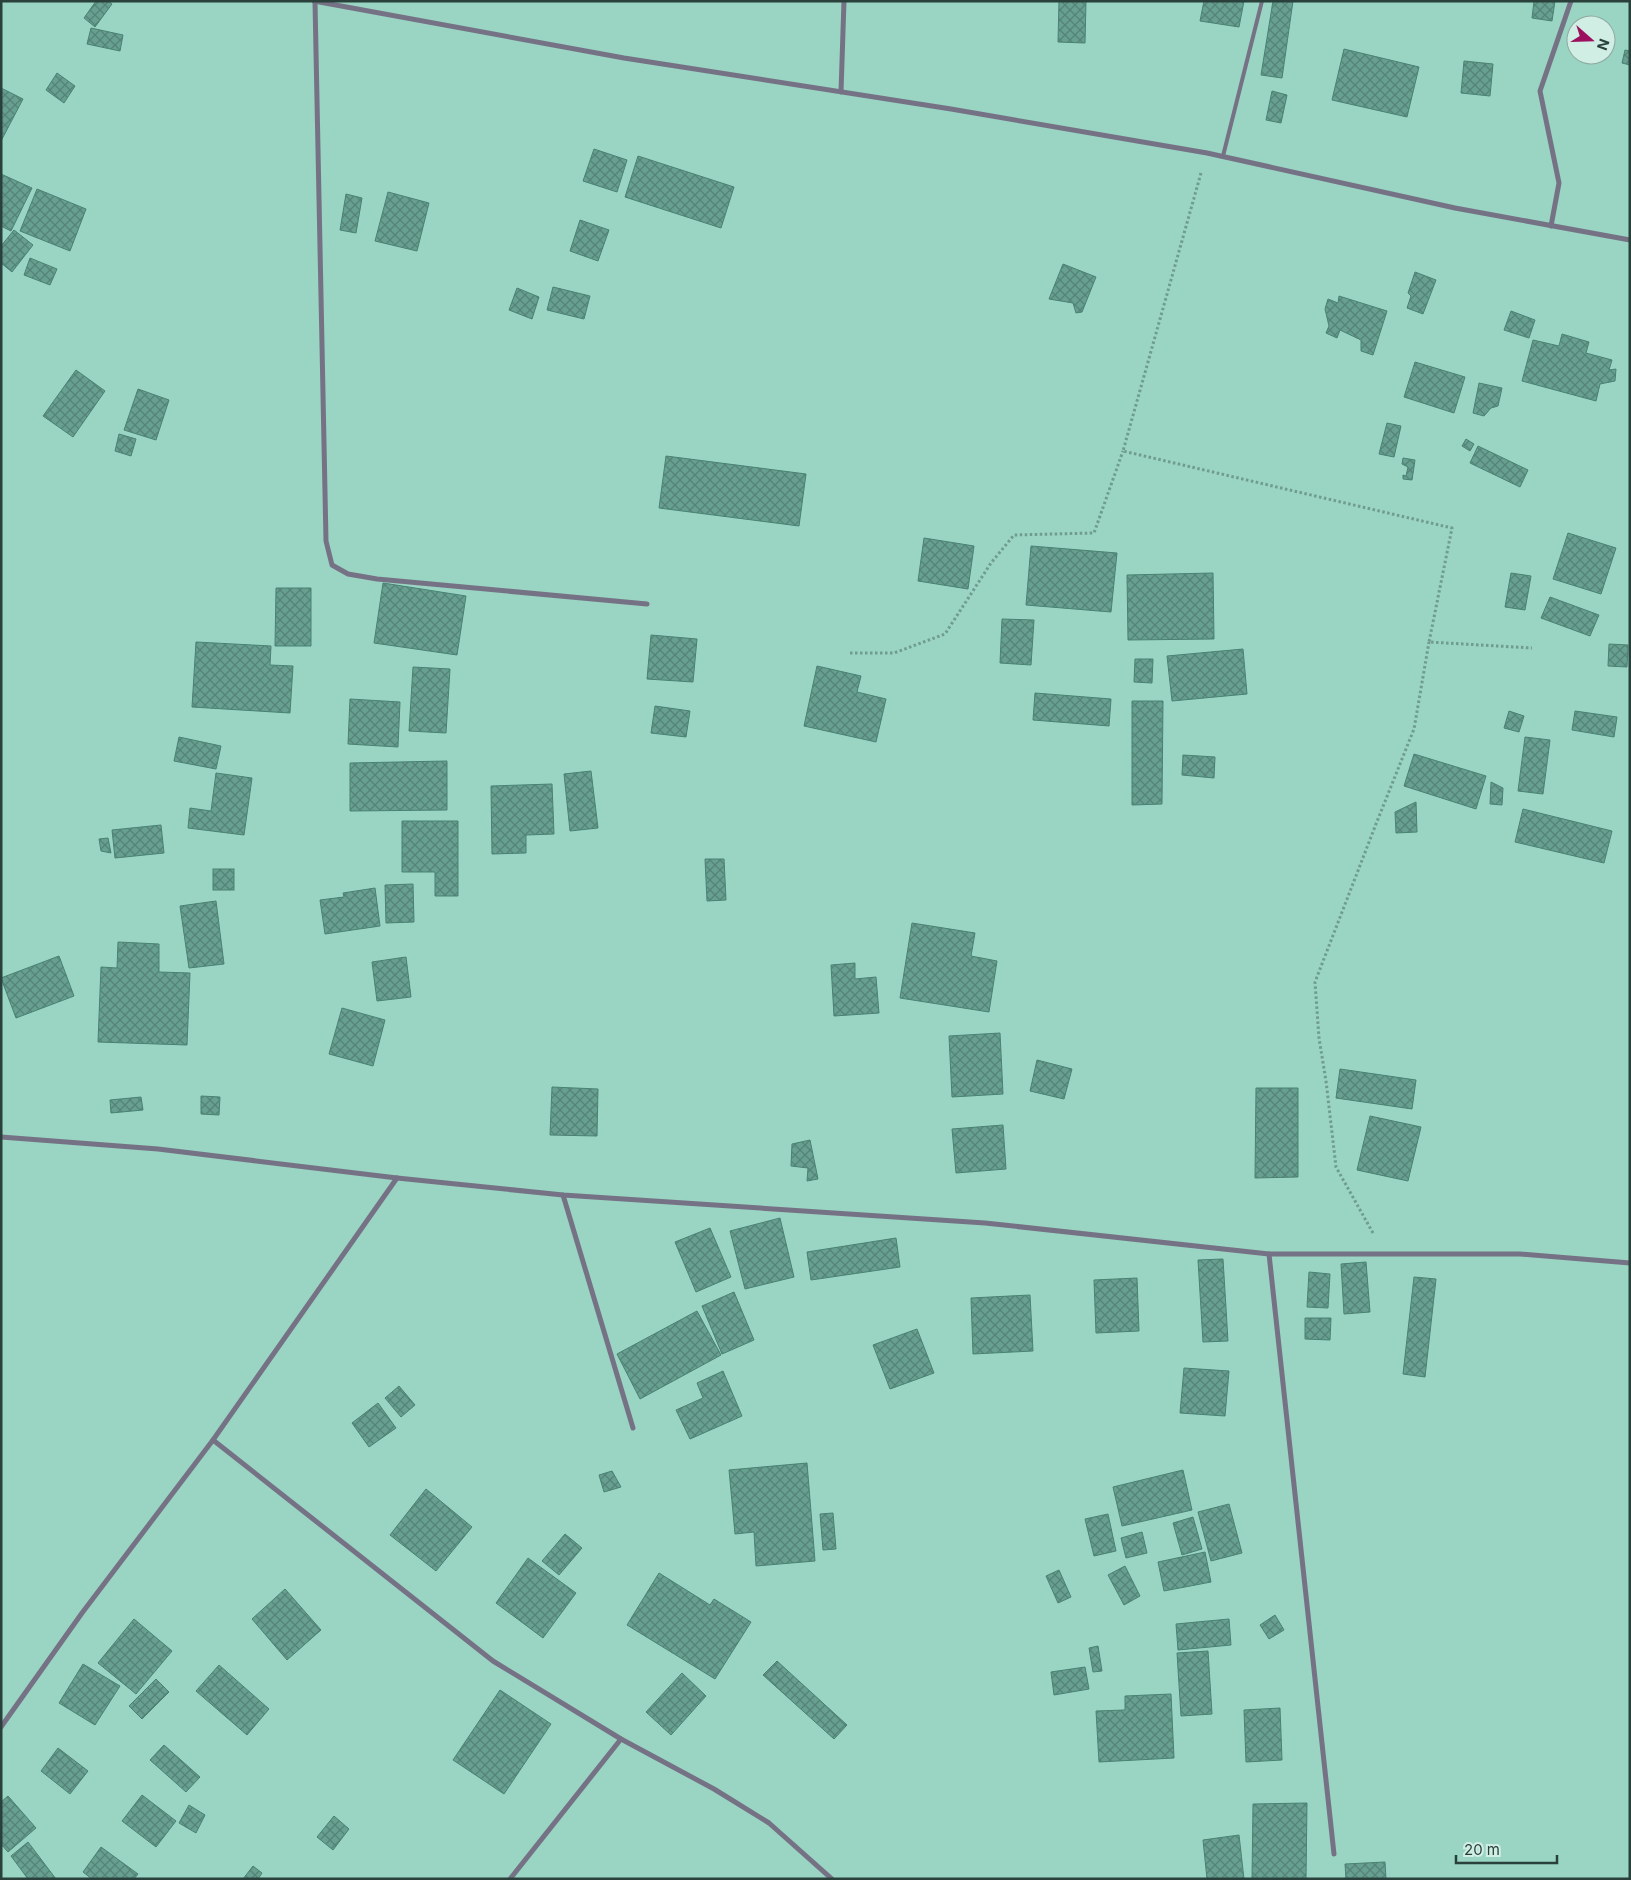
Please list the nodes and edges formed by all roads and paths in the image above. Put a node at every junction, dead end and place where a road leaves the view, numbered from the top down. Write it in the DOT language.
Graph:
graph roads {
  1 [pos="314,1"];
  2 [pos="844,1"];
  3 [pos="1262,1"];
  4 [pos="1571,1"];
  5 [pos="841,92"];
  6 [pos="1207,153"];
  7 [pos="1224,156"];
  8 [pos="1551,226"];
  9 [pos="1630,240"];
  10 [pos="1124,451"];
  11 [pos="647,604"];
  12 [pos="1429,642"];
  13 [pos="1532,648"];
  14 [pos="850,654"];
  15 [pos="1,1137"];
  16 [pos="397,1178"];
  17 [pos="563,1195"];
  18 [pos="1269,1254"];
  19 [pos="1384,1254"];
  20 [pos="1630,1263"];
  21 [pos="633,1428"];
  22 [pos="213,1440"];
  23 [pos="1,1727"];
  24 [pos="620,1739"];
  25 [pos="1334,1854"];
  26 [pos="510,1879"];
  27 [pos="832,1879"];
  1 -- 5 [label="street"];
  1 -- 11 [label="street"];
  2 -- 5 [label="street"];
  3 -- 7 [label="lane"];
  4 -- 8 [label="street"];
  5 -- 6 [label="street"];
  6 -- 7 [label="street"];
  6 -- 10 [label="path"];
  7 -- 8 [label="street"];
  8 -- 9 [label="street"];
  10 -- 12 [label="path"];
  10 -- 14 [label="path"];
  12 -- 13 [label="path"];
  12 -- 19 [label="path"];
  15 -- 16 [label="street"];
  16 -- 17 [label="street"];
  16 -- 22 [label="street"];
  17 -- 18 [label="street"];
  17 -- 21 [label="street"];
  18 -- 19 [label="street"];
  18 -- 25 [label="street"];
  19 -- 20 [label="street"];
  22 -- 23 [label="street"];
  22 -- 24 [label="street"];
  24 -- 26 [label="street"];
  24 -- 27 [label="street"];
}
